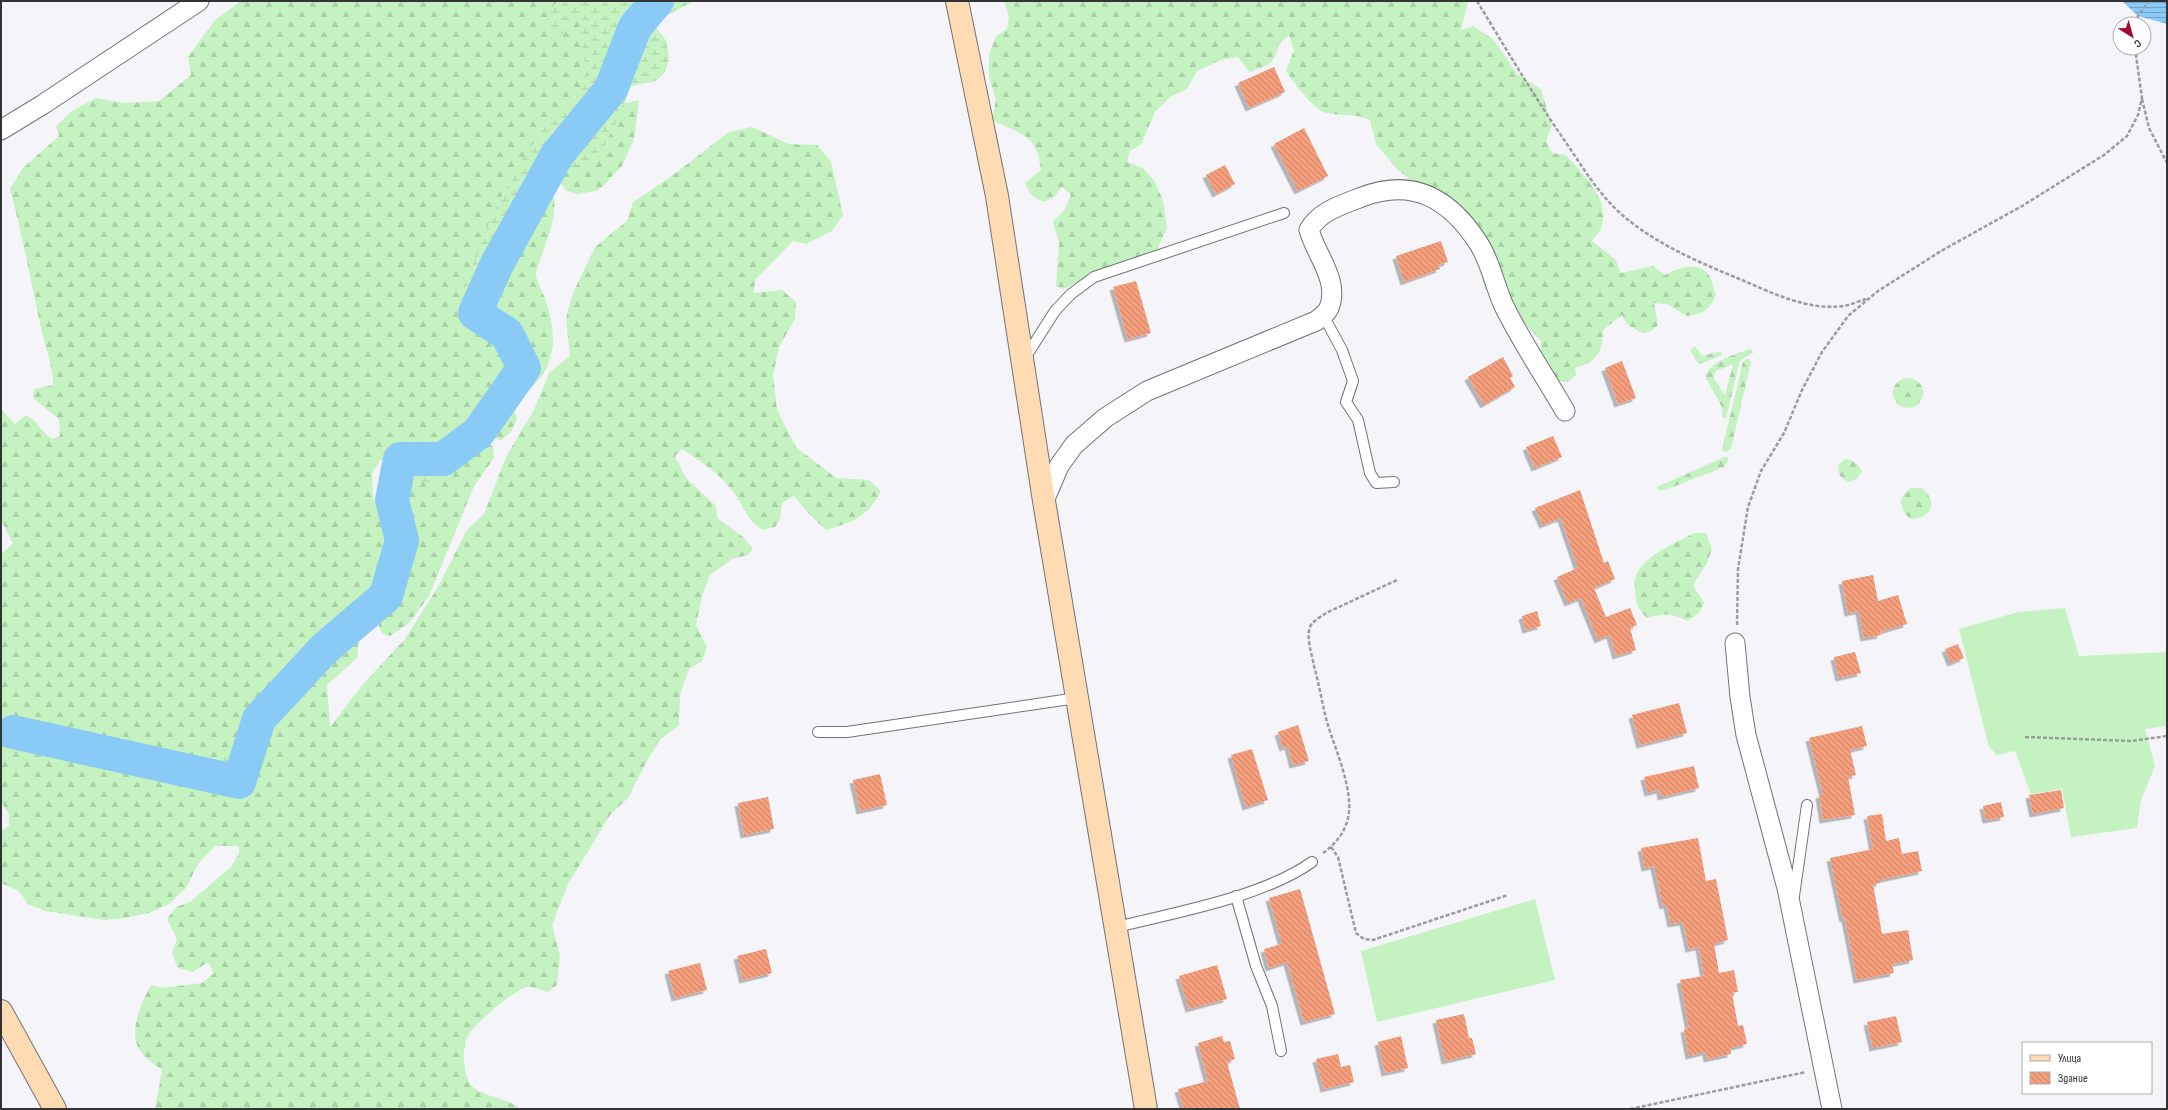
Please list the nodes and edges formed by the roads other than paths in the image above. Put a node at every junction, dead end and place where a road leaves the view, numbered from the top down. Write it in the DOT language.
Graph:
graph roads {
  1 [pos="199,1"];
  2 [pos="957,1"];
  3 [pos="1,130"];
  4 [pos="1284,213"];
  5 [pos="1323,315"];
  6 [pos="1023,360"];
  7 [pos="1566,412"];
  8 [pos="1394,482"];
  9 [pos="1044,501"];
  10 [pos="1735,643"];
  11 [pos="1077,698"];
  12 [pos="818,732"];
  13 [pos="1807,805"];
  14 [pos="1312,862"];
  15 [pos="1236,896"];
  16 [pos="1792,911"];
  17 [pos="1117,928"];
  18 [pos="1,1010"];
  19 [pos="1281,1051"];
  20 [pos="55,1109"];
  21 [pos="1144,1109"];
  22 [pos="1832,1109"];
  1 -- 3 [label="street"];
  2 -- 6 [label="street"];
  4 -- 6 [label="lane"];
  5 -- 7 [label="street"];
  5 -- 8 [label="lane"];
  5 -- 9 [label="street"];
  6 -- 9 [label="street"];
  9 -- 11 [label="street"];
  10 -- 16 [label="street"];
  11 -- 12 [label="lane"];
  11 -- 17 [label="street"];
  13 -- 16 [label="lane"];
  14 -- 15 [label="lane"];
  15 -- 17 [label="lane"];
  15 -- 19 [label="lane"];
  16 -- 22 [label="street"];
  17 -- 21 [label="street"];
  18 -- 20 [label="street"];
}
